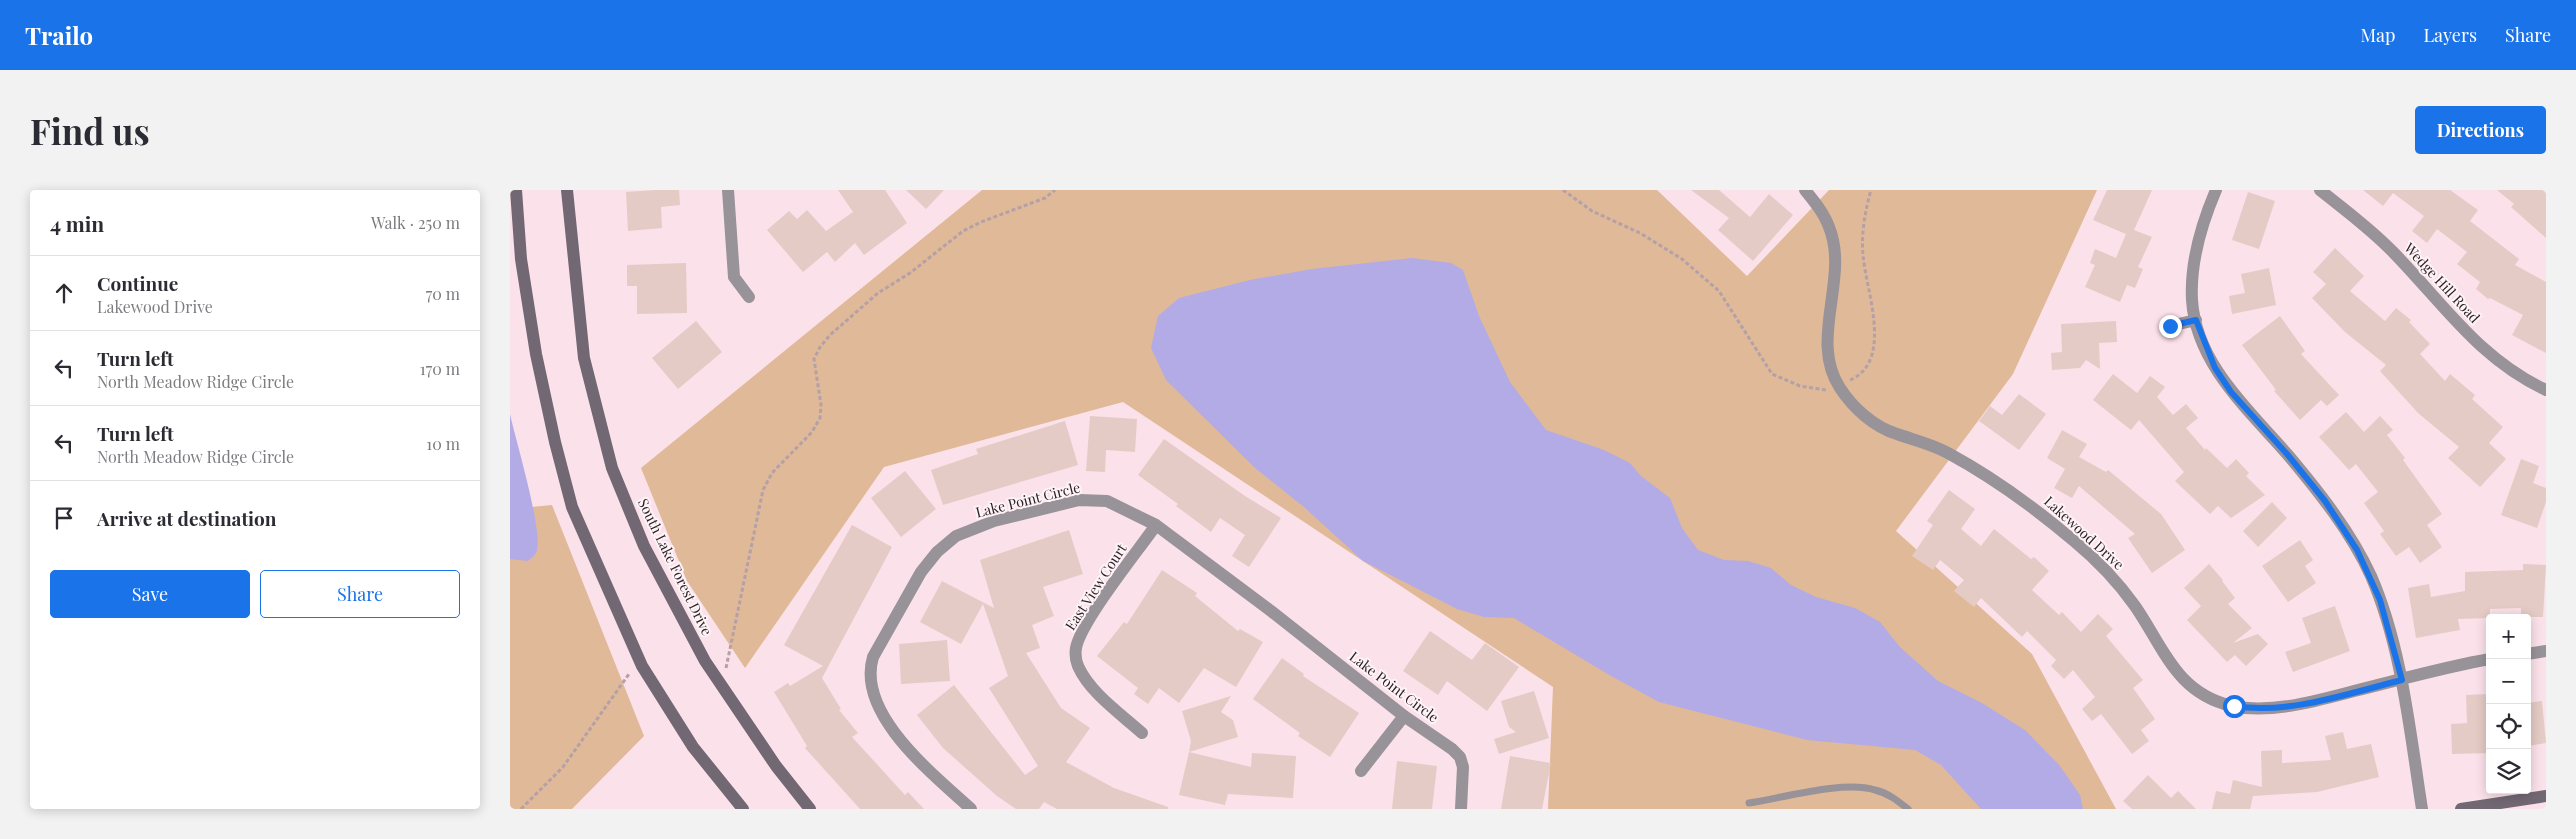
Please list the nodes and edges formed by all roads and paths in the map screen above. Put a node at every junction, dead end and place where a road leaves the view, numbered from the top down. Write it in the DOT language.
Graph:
graph roads {
  1 [pos="516,190"];
  2 [pos="567,190"];
  3 [pos="728,190"];
  4 [pos="1056,190"];
  5 [pos="1563,190"];
  6 [pos="1805,190"];
  7 [pos="1871,190"];
  8 [pos="2216,190"];
  9 [pos="2320,190"];
  10 [pos="748,297"];
  11 [pos="2196,320"];
  12 [pos="2170,326"];
  13 [pos="1843,383"];
  14 [pos="1828,390"];
  15 [pos="2546,390"];
  16 [pos="1156,525"];
  17 [pos="2546,651"];
  18 [pos="2531,653"];
  19 [pos="2486,660"];
  20 [pos="629,674"];
  21 [pos="725,674"];
  22 [pos="2402,680"];
  23 [pos="1404,716"];
  24 [pos="1142,733"];
  25 [pos="1361,771"];
  26 [pos="2546,796"];
  27 [pos="1749,803"];
  28 [pos="521,809"];
  29 [pos="743,809"];
  30 [pos="810,809"];
  31 [pos="972,809"];
  32 [pos="1462,809"];
  33 [pos="1908,809"];
  34 [pos="2422,809"];
  35 [pos="2461,809"];
  1 -- 29 [label="main road"];
  2 -- 30 [label="main road, South Lake Forest Drive"];
  3 -- 10 [label="street"];
  4 -- 21 [label="path"];
  5 -- 14 [label="path"];
  6 -- 22 [label="street, Lakewood Drive"];
  7 -- 13 [label="path"];
  8 -- 11 [label="street"];
  9 -- 15 [label="street, Wedge Hill Road"];
  11 -- 12 [label="street"];
  11 -- 22 [label="street"];
  16 -- 23 [label="street, Lake Point Circle"];
  16 -- 24 [label="street, East View Court"];
  16 -- 31 [label="street, Lake Point Circle"];
  17 -- 18 [label="street"];
  19 -- 22 [label="street, Lakewood Drive"];
  20 -- 28 [label="path"];
  22 -- 34 [label="street"];
  23 -- 25 [label="street"];
  23 -- 32 [label="street, Lake Point Circle"];
  26 -- 35 [label="main road"];
  27 -- 33 [label="lane"];
}
